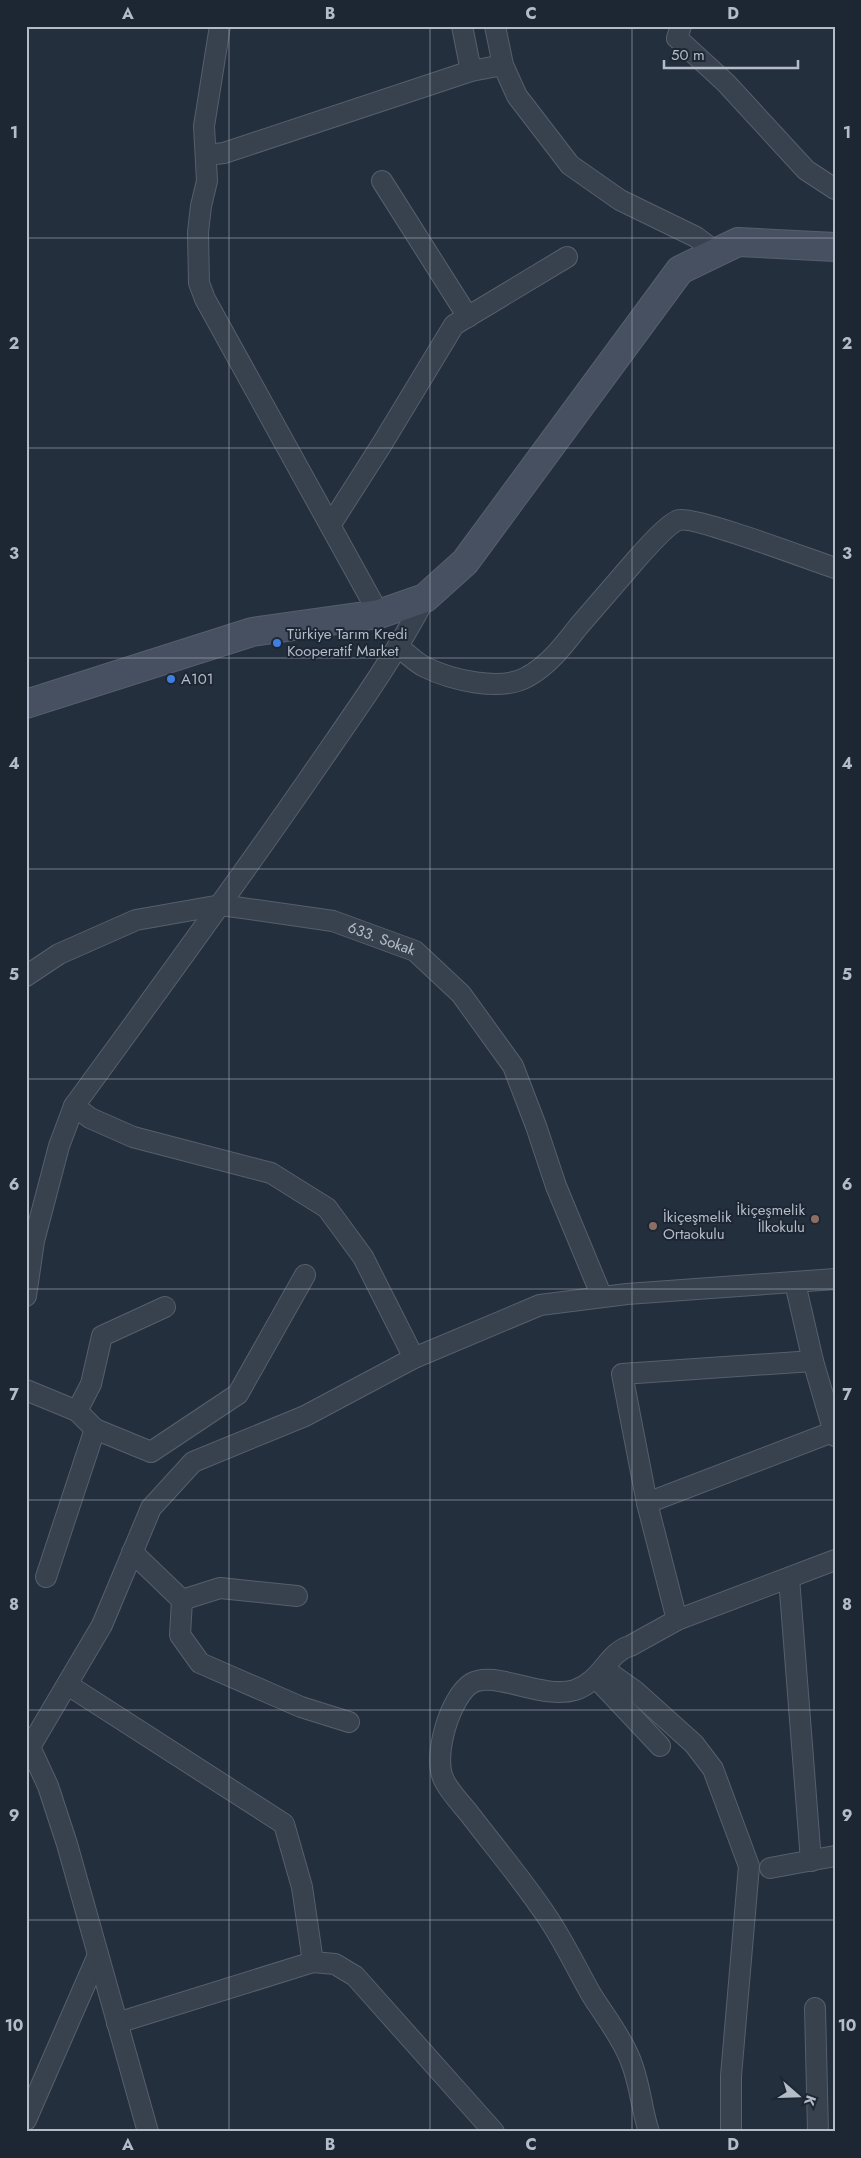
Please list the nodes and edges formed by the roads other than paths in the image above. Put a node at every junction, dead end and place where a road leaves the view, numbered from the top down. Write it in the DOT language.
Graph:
graph roads {
  1 [pos="220,26"];
  2 [pos="462,26"];
  3 [pos="496,26"];
  4 [pos="681,26"];
  5 [pos="503,65"];
  6 [pos="471,71"];
  7 [pos="206,155"];
  8 [pos="382,181"];
  9 [pos="835,189"];
  10 [pos="822,246"];
  11 [pos="716,252"];
  12 [pos="568,257"];
  13 [pos="835,258"];
  14 [pos="468,317"];
  15 [pos="331,524"];
  16 [pos="835,568"];
  17 [pos="425,598"];
  18 [pos="379,614"];
  19 [pos="398,646"];
  20 [pos="26,704"];
  21 [pos="221,905"];
  22 [pos="26,976"];
  23 [pos="74,1106"];
  24 [pos="304,1274"];
  25 [pos="835,1279"];
  26 [pos="795,1284"];
  27 [pos="26,1296"];
  28 [pos="602,1297"];
  29 [pos="165,1307"];
  30 [pos="414,1358"];
  31 [pos="813,1361"];
  32 [pos="26,1390"];
  33 [pos="77,1411"];
  34 [pos="95,1429"];
  35 [pos="834,1433"];
  36 [pos="646,1503"];
  37 [pos="132,1552"];
  38 [pos="835,1560"];
  39 [pos="46,1577"];
  40 [pos="789,1578"];
  41 [pos="297,1596"];
  42 [pos="182,1600"];
  43 [pos="677,1620"];
  44 [pos="600,1674"];
  45 [pos="68,1686"];
  46 [pos="349,1722"];
  47 [pos="660,1746"];
  48 [pos="28,1749"];
  49 [pos="835,1856"];
  50 [pos="811,1861"];
  51 [pos="770,1868"];
  52 [pos="98,1955"];
  53 [pos="313,1962"];
  54 [pos="816,2008"];
  55 [pos="117,2023"];
  56 [pos="26,2120"];
  57 [pos="148,2132"];
  58 [pos="494,2132"];
  59 [pos="649,2132"];
  60 [pos="731,2132"];
  61 [pos="818,2132"];
  1 -- 7 [label="street"];
  2 -- 6 [label="street"];
  3 -- 5 [label="street"];
  4 -- 9 [label="street"];
  5 -- 6 [label="street"];
  5 -- 11 [label="street"];
  6 -- 7 [label="street"];
  7 -- 15 [label="street"];
  8 -- 14 [label="street"];
  10 -- 11 [label="street"];
  10 -- 13 [label="street"];
  11 -- 17 [label="street"];
  12 -- 14 [label="street"];
  14 -- 15 [label="street"];
  15 -- 18 [label="street"];
  16 -- 19 [label="street"];
  17 -- 18 [label="street"];
  17 -- 19 [label="street"];
  18 -- 20 [label="street"];
  19 -- 21 [label="street"];
  21 -- 22 [label="street, 633. Sokak"];
  21 -- 23 [label="street"];
  21 -- 28 [label="street, 633. Sokak"];
  23 -- 27 [label="street"];
  23 -- 30 [label="street"];
  24 -- 34 [label="street"];
  25 -- 26 [label="street"];
  26 -- 28 [label="street"];
  26 -- 31 [label="street"];
  28 -- 30 [label="street"];
  29 -- 33 [label="street"];
  30 -- 37 [label="street"];
  31 -- 35 [label="street"];
  31 -- 36 [label="street"];
  32 -- 33 [label="street"];
  33 -- 34 [label="street"];
  34 -- 39 [label="street"];
  35 -- 36 [label="street"];
  36 -- 43 [label="street"];
  37 -- 42 [label="street"];
  37 -- 45 [label="street"];
  38 -- 40 [label="street"];
  40 -- 43 [label="street"];
  40 -- 50 [label="street"];
  41 -- 42 [label="street"];
  42 -- 46 [label="street"];
  43 -- 44 [label="street"];
  44 -- 47 [label="street"];
  44 -- 59 [label="street"];
  44 -- 60 [label="street"];
  45 -- 48 [label="street"];
  45 -- 53 [label="street"];
  48 -- 52 [label="street"];
  49 -- 50 [label="street"];
  50 -- 51 [label="street"];
  52 -- 55 [label="street"];
  52 -- 56 [label="street"];
  53 -- 55 [label="street"];
  53 -- 58 [label="street"];
  54 -- 61 [label="street"];
  55 -- 57 [label="street"];
}
